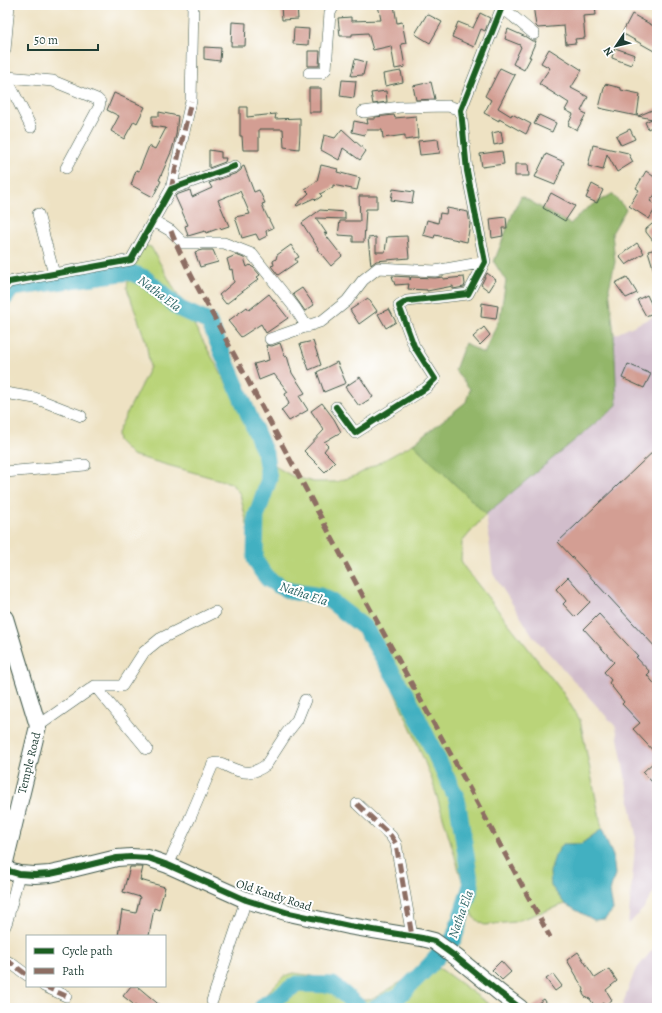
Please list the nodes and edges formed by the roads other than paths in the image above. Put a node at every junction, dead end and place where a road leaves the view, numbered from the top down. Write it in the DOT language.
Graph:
graph roads {
  1 [pos="10,5"];
  2 [pos="194,5"];
  3 [pos="334,5"];
  4 [pos="501,6"];
  5 [pos="534,34"];
  6 [pos="5,50"];
  7 [pos="309,74"];
  8 [pos="6,76"];
  9 [pos="461,110"];
  10 [pos="363,112"];
  11 [pos="31,127"];
  12 [pos="236,166"];
  13 [pos="66,168"];
  14 [pos="171,189"];
  15 [pos="38,214"];
  16 [pos="154,221"];
  17 [pos="485,262"];
  18 [pos="54,274"];
  19 [pos="5,286"];
  20 [pos="307,326"];
  21 [pos="270,339"];
  22 [pos="5,393"];
  23 [pos="336,407"];
  24 [pos="81,416"];
  25 [pos="85,465"];
  26 [pos="5,472"];
  27 [pos="215,612"];
  28 [pos="5,618"];
  29 [pos="95,686"];
  30 [pos="305,700"];
  31 [pos="38,726"];
  32 [pos="147,748"];
  33 [pos="357,804"];
  34 [pos="5,862"];
  35 [pos="168,865"];
  36 [pos="12,872"];
  37 [pos="246,900"];
  38 [pos="5,926"];
  39 [pos="412,936"];
  40 [pos="5,960"];
  41 [pos="26,974"];
  42 [pos="46,987"];
  43 [pos="66,996"];
  44 [pos="212,1001"];
  45 [pos="520,1008"];
  1 -- 6 [label="street"];
  2 -- 14 [label="street"];
  3 -- 7 [label="street"];
  4 -- 5 [label="street"];
  4 -- 9 [label="street"];
  8 -- 11 [label="street"];
  8 -- 13 [label="street"];
  9 -- 10 [label="street"];
  9 -- 17 [label="street"];
  12 -- 14 [label="street"];
  14 -- 16 [label="street"];
  15 -- 18 [label="street"];
  16 -- 18 [label="street"];
  16 -- 20 [label="street"];
  17 -- 20 [label="street"];
  17 -- 23 [label="street"];
  18 -- 19 [label="street"];
  20 -- 21 [label="street"];
  22 -- 24 [label="street"];
  25 -- 26 [label="street"];
  27 -- 29 [label="street"];
  28 -- 31 [label="street, Temple Road"];
  29 -- 31 [label="street"];
  29 -- 32 [label="street"];
  30 -- 35 [label="street"];
  31 -- 34 [label="street, Temple Road"];
  33 -- 39 [label="street"];
  35 -- 36 [label="street, Old Kandy Road"];
  35 -- 37 [label="street, Old Kandy Road"];
  36 -- 38 [label="street"];
  37 -- 39 [label="street, Old Kandy Road"];
  37 -- 44 [label="street"];
  39 -- 45 [label="street, Old Kandy Road"];
  40 -- 41 [label="street"];
  42 -- 43 [label="street"];
}
